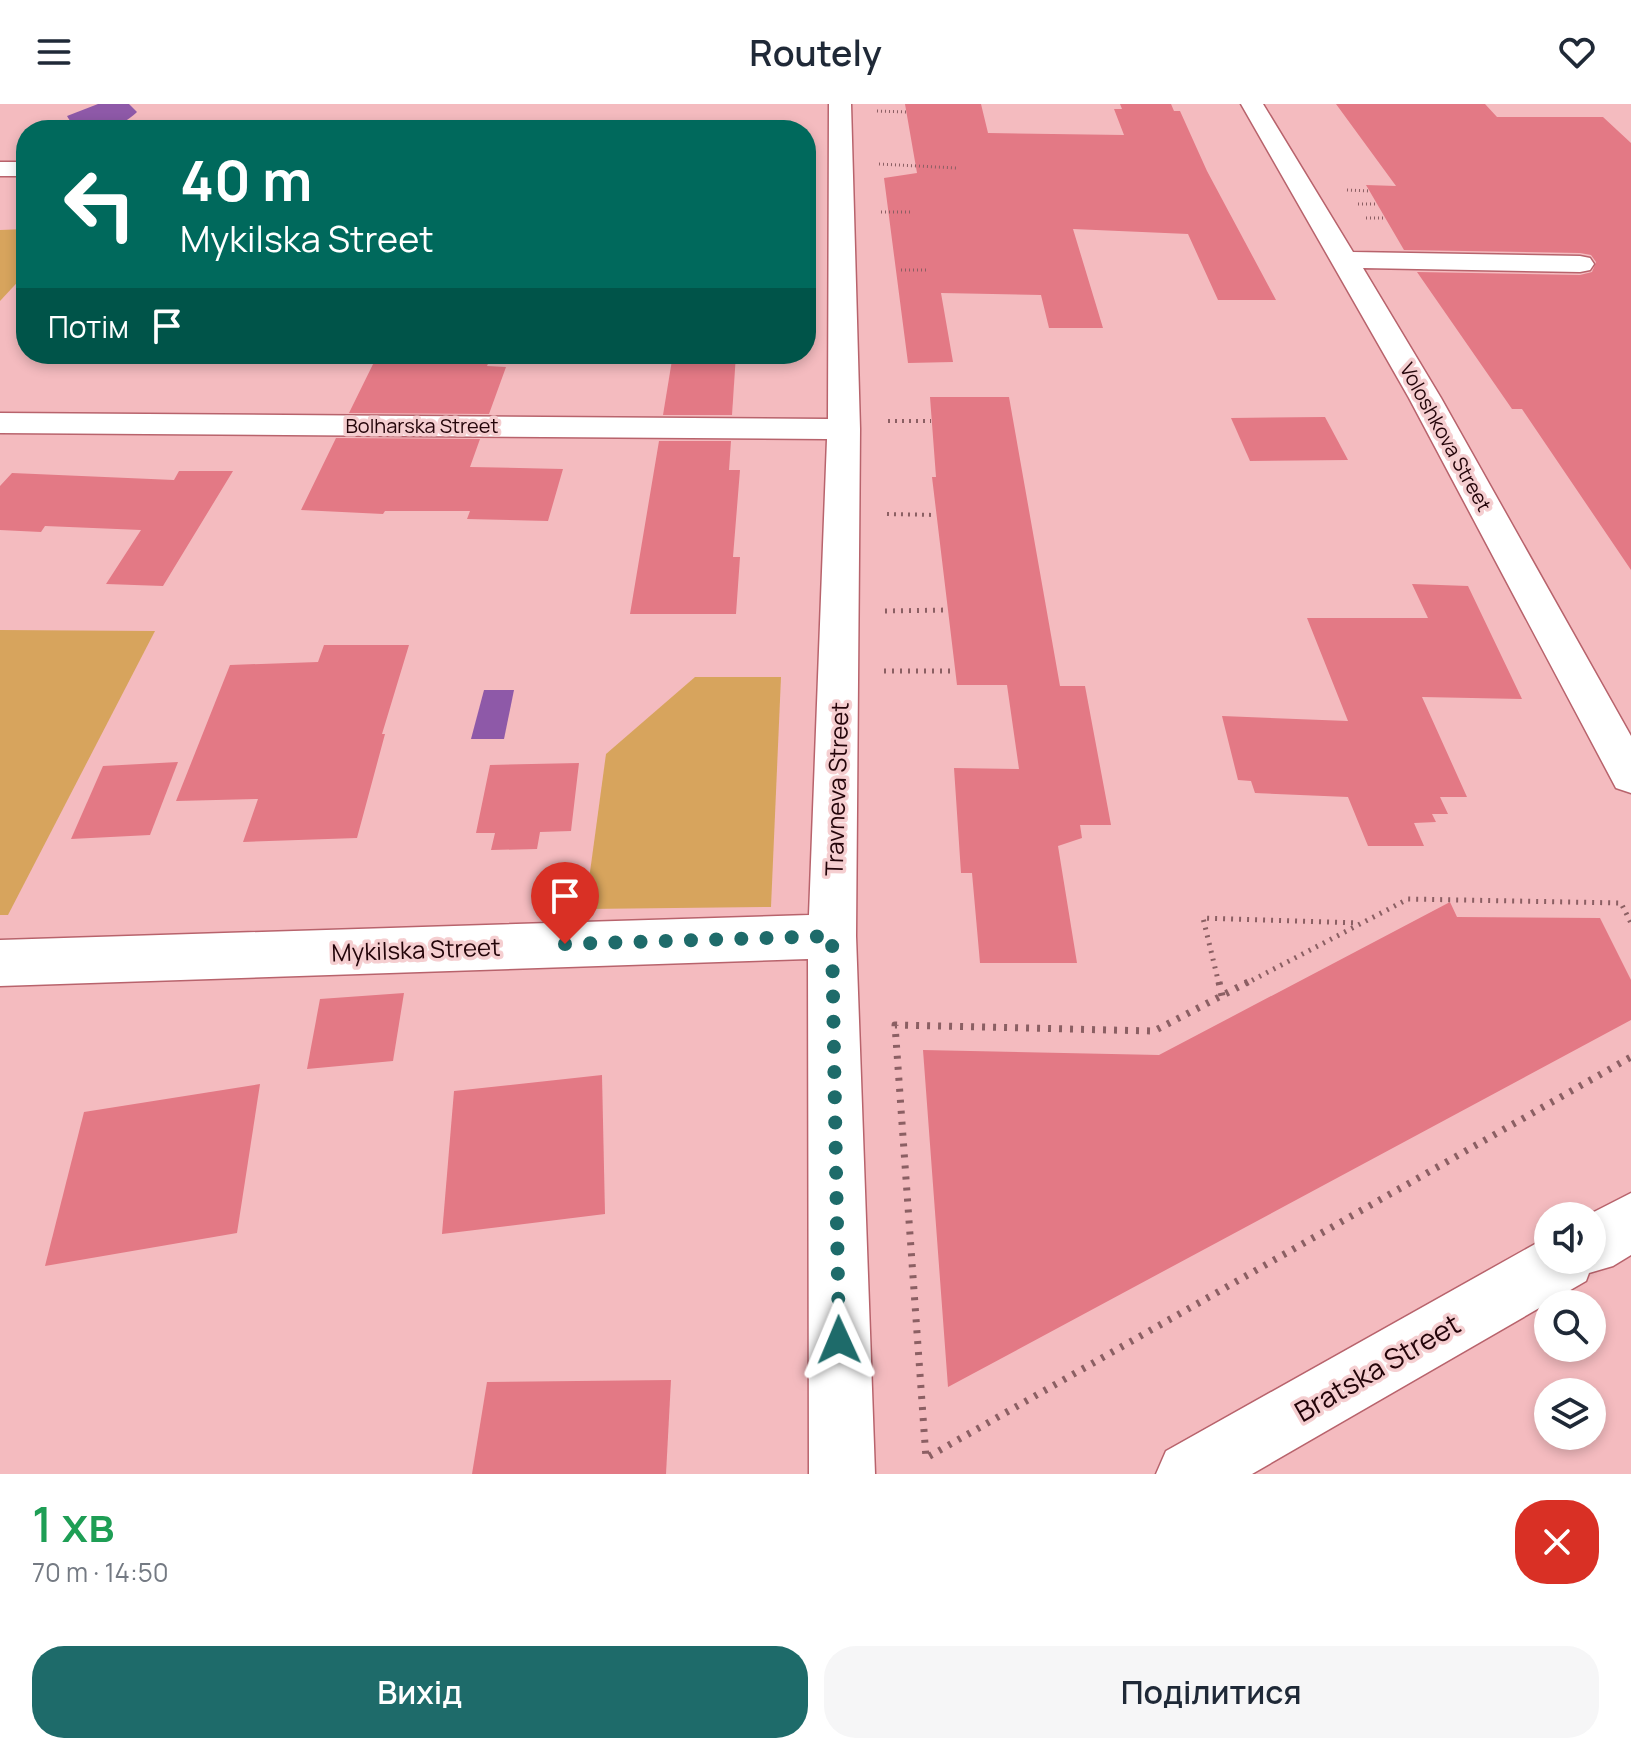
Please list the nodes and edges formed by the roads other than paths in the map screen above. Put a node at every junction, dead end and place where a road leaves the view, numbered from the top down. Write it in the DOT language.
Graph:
graph roads {
  1 [pos="840,104"];
  2 [pos="1252,104"];
  3 [pos="1344,260"];
  4 [pos="1580,264"];
  5 [pos="0,423"];
  6 [pos="864,425"];
  7 [pos="1631,776"];
  8 [pos="832,936"];
  9 [pos="0,963"];
  10 [pos="1631,1222"];
  11 [pos="1606,1237"];
  12 [pos="1540,1274"];
  13 [pos="842,1474"];
  14 [pos="1189,1474"];
  1 -- 6 [label="street, Travneva Street"];
  2 -- 3 [label="street, Voloshkova Street"];
  3 -- 4 [label="street"];
  3 -- 7 [label="street, Voloshkova Street"];
  5 -- 6 [label="street, Bolharska Street"];
  6 -- 8 [label="street, Travneva Street"];
  8 -- 9 [label="street, Mykilska Street"];
  8 -- 13 [label="street, Travneva Street"];
  10 -- 11 [label="street"];
  12 -- 14 [label="street, Bratska Street"];
}
